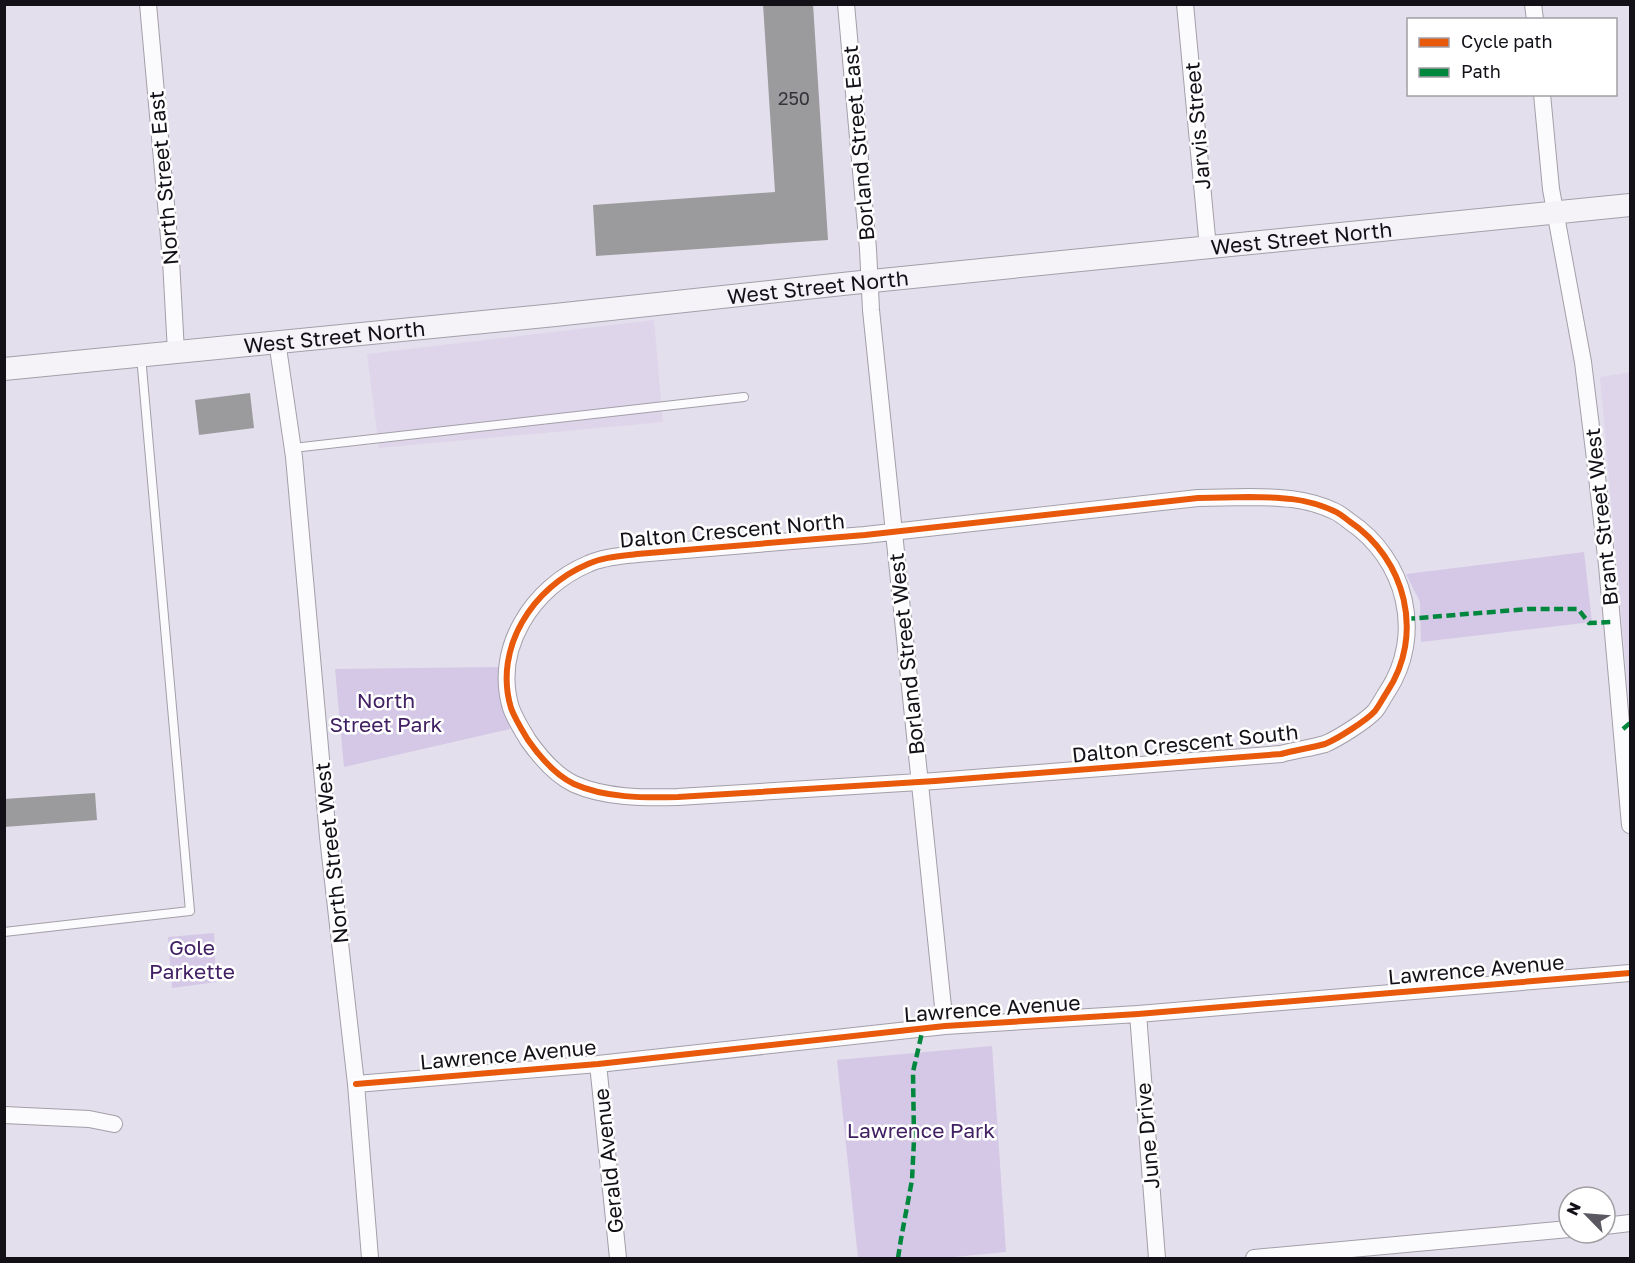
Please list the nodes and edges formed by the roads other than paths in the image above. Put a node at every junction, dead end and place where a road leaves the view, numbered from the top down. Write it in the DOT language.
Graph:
graph roads {
  1 [pos="148,4"];
  2 [pos="846,4"];
  3 [pos="1185,4"];
  4 [pos="1542,96"];
  5 [pos="1630,205"];
  6 [pos="1556,212"];
  7 [pos="1208,248"];
  8 [pos="869,282"];
  9 [pos="277,341"];
  10 [pos="176,352"];
  11 [pos="141,356"];
  12 [pos="4,369"];
  13 [pos="744,397"];
  14 [pos="293,448"];
  15 [pos="894,531"];
  16 [pos="1627,730"];
  17 [pos="919,782"];
  18 [pos="1630,825"];
  19 [pos="4,932"];
  20 [pos="1630,973"];
  21 [pos="1138,1014"];
  22 [pos="945,1026"];
  23 [pos="598,1064"];
  24 [pos="356,1084"];
  25 [pos="4,1115"];
  26 [pos="114,1124"];
  27 [pos="1557,1231"];
  28 [pos="1438,1250"];
  29 [pos="370,1258"];
  30 [pos="618,1258"];
  31 [pos="1157,1258"];
  32 [pos="1254,1258"];
  1 -- 10 [label="street, North Street East"];
  2 -- 8 [label="street, Borland Street East"];
  3 -- 7 [label="street, Jarvis Street"];
  4 -- 6 [label="street, Brant Street West"];
  5 -- 6 [label="main road, West Street North"];
  6 -- 7 [label="main road, West Street North"];
  6 -- 16 [label="street, Brant Street West"];
  7 -- 8 [label="main road, West Street North"];
  8 -- 9 [label="main road, West Street North"];
  8 -- 15 [label="street, Borland Street West"];
  9 -- 10 [label="main road, West Street North"];
  9 -- 14 [label="street, North Street West"];
  10 -- 11 [label="main road, West Street North"];
  11 -- 12 [label="main road, West Street North"];
  11 -- 19 [label="lane"];
  13 -- 14 [label="lane"];
  14 -- 24 [label="street, North Street West"];
  15 -- 17 [label="street, Borland Street West"];
  15 -- 17 [label="street, Dalton Crescent North"];
  15 -- 17 [label="street, Dalton Crescent South"];
  16 -- 18 [label="street, Brant Street West"];
  17 -- 22 [label="street, Borland Street West"];
  20 -- 21 [label="street, Lawrence Avenue"];
  21 -- 22 [label="street, Lawrence Avenue"];
  21 -- 31 [label="street, June Drive"];
  22 -- 23 [label="street, Lawrence Avenue"];
  23 -- 24 [label="street, Lawrence Avenue"];
  23 -- 30 [label="street, Gerald Avenue"];
  24 -- 29 [label="street, North Street West"];
  25 -- 26 [label="street"];
  27 -- 28 [label="street"];
  28 -- 32 [label="street"];
}
